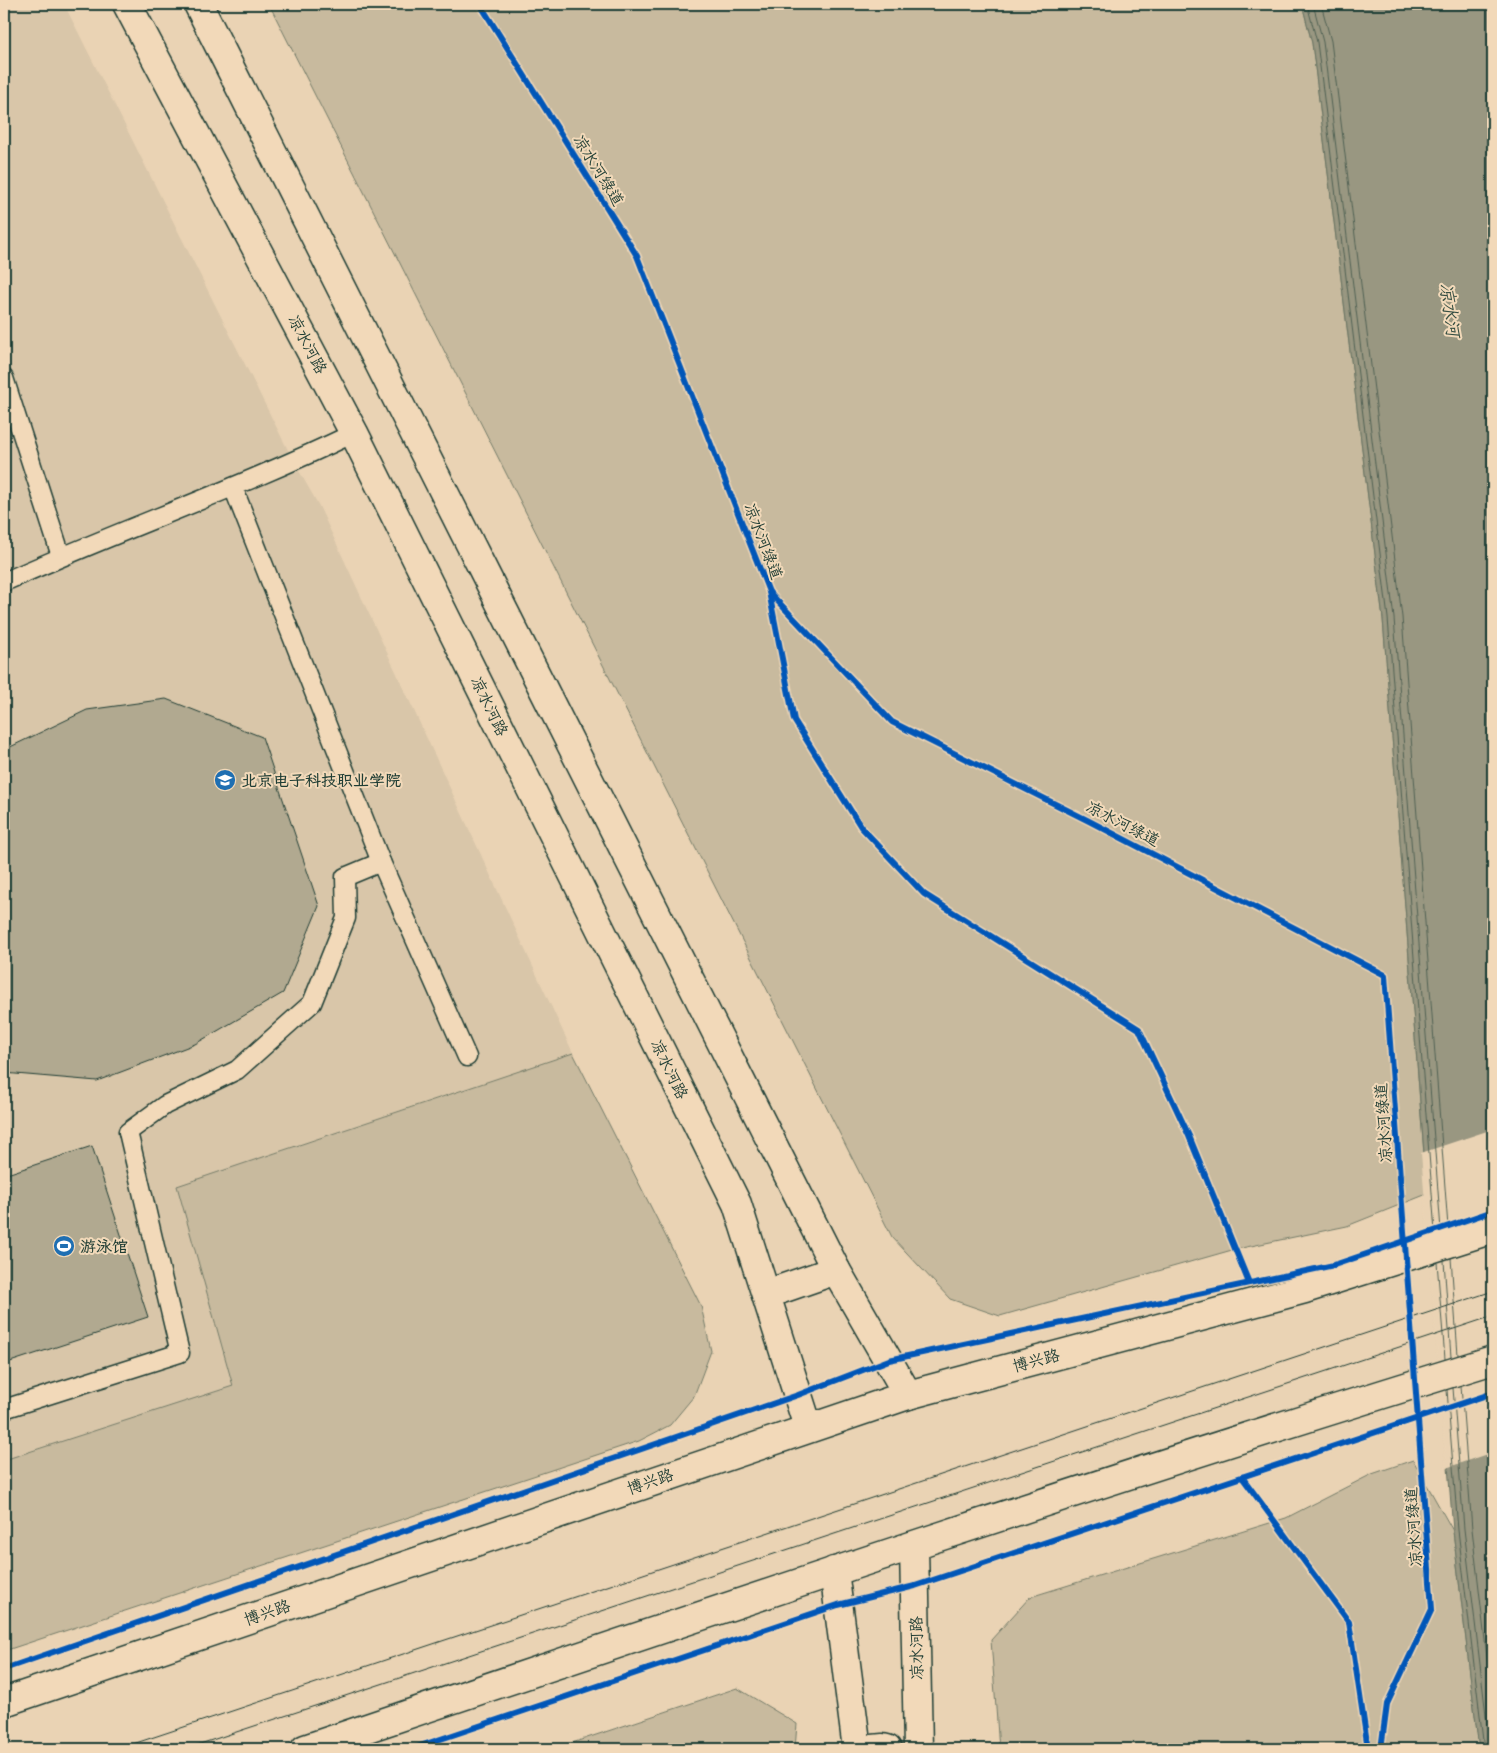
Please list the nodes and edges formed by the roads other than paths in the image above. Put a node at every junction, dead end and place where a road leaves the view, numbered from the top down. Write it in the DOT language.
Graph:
graph roads {
  1 [pos="127,4"];
  2 [pos="198,4"];
  3 [pos="4,378"];
  4 [pos="354,433"];
  5 [pos="233,487"];
  6 [pos="62,556"];
  7 [pos="4,582"];
  8 [pos="381,862"];
  9 [pos="467,1057"];
  10 [pos="1493,1229"];
  11 [pos="836,1270"];
  12 [pos="766,1294"];
  13 [pos="1493,1360"];
  14 [pos="908,1395"];
  15 [pos="4,1409"];
  16 [pos="808,1427"];
  17 [pos="914,1546"];
  18 [pos="834,1572"];
  19 [pos="4,1702"];
  20 [pos="305,1749"];
  21 [pos="857,1749"];
  22 [pos="872,1749"];
  23 [pos="887,1749"];
  24 [pos="918,1749"];
  1 -- 4 [label="street, 凉水河路"];
  2 -- 11 [label="street"];
  3 -- 6 [label="lane"];
  4 -- 5 [label="lane"];
  4 -- 12 [label="street, 凉水河路"];
  5 -- 6 [label="lane"];
  5 -- 8 [label="lane"];
  6 -- 7 [label="lane"];
  8 -- 9 [label="lane"];
  8 -- 15 [label="lane"];
  10 -- 14 [label="street, 博兴路"];
  11 -- 12 [label="street"];
  11 -- 14 [label="street"];
  12 -- 16 [label="street, 凉水河路"];
  13 -- 17 [label="street"];
  14 -- 16 [label="street, 博兴路"];
  16 -- 19 [label="street, 博兴路"];
  17 -- 18 [label="street"];
  17 -- 24 [label="street, 凉水河路"];
  18 -- 20 [label="street"];
  18 -- 21 [label="street"];
  22 -- 23 [label="street"];
}
